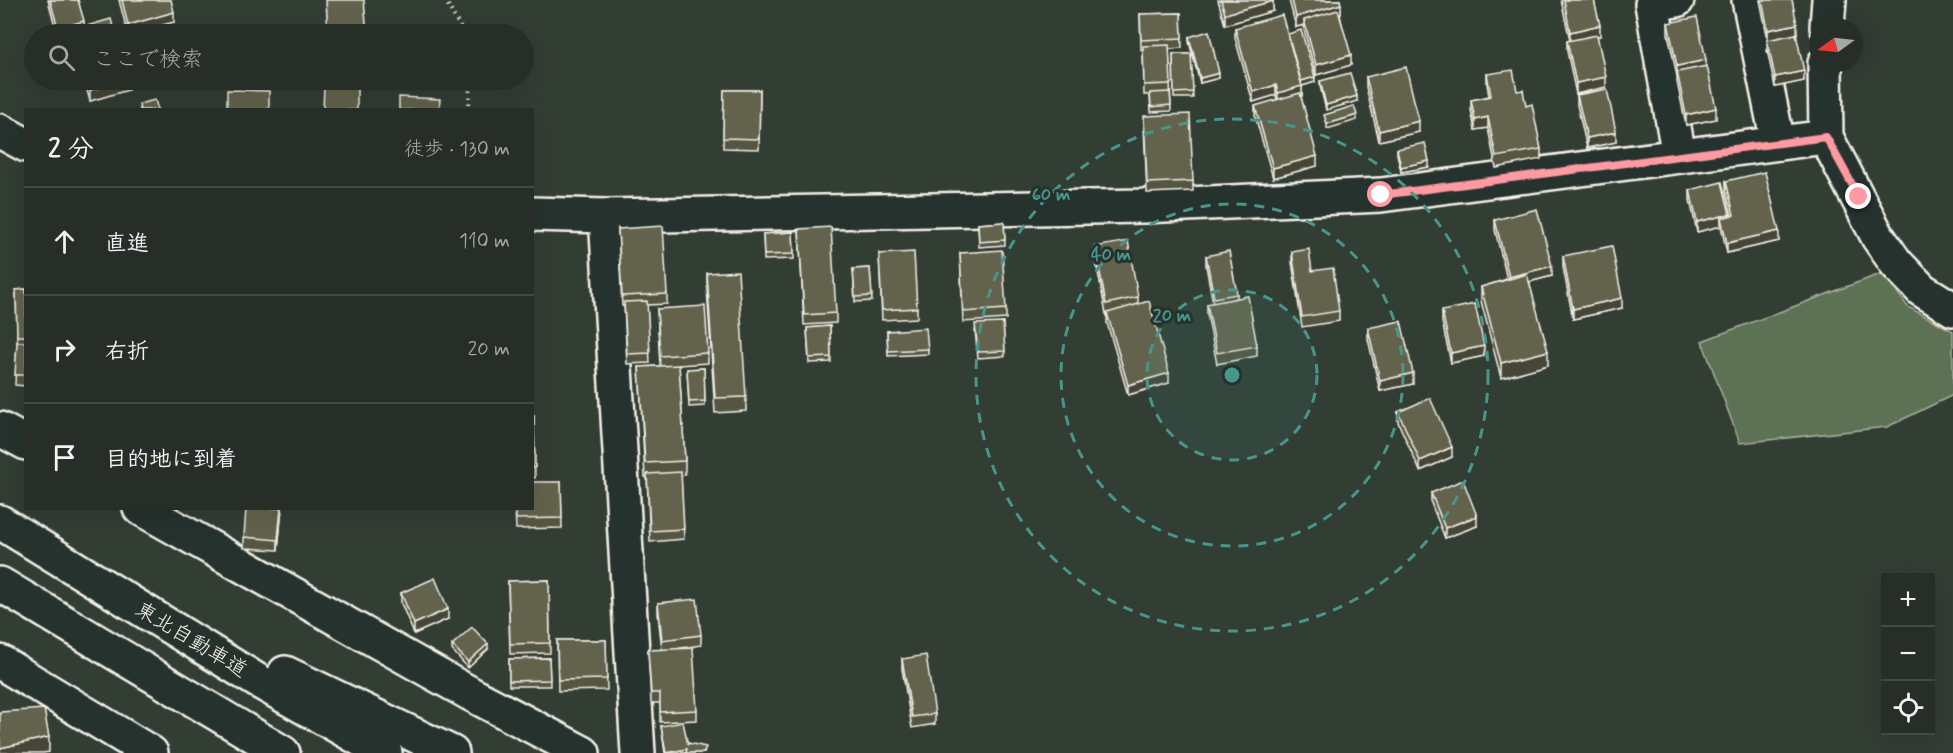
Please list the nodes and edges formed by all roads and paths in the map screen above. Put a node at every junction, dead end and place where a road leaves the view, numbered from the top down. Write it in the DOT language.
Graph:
graph roads {
  1 [pos="445,0"];
  2 [pos="1677,0"];
  3 [pos="1749,0"];
  4 [pos="1829,0"];
  5 [pos="1828,18"];
  6 [pos="458,24"];
  7 [pos="1825,72"];
  8 [pos="470,90"];
  9 [pos="469,108"];
  10 [pos="0,131"];
  11 [pos="1826,137"];
  12 [pos="1778,143"];
  13 [pos="24,144"];
  14 [pos="1679,156"];
  15 [pos="534,214"];
  16 [pos="606,216"];
  17 [pos="1953,309"];
  18 [pos="0,429"];
  19 [pos="24,442"];
  20 [pos="144,510"];
  21 [pos="0,522"];
  22 [pos="91,580"];
  23 [pos="1,585"];
  24 [pos="0,662"];
  25 [pos="151,753"];
  26 [pos="253,753"];
  27 [pos="283,753"];
  28 [pos="385,753"];
  29 [pos="452,753"];
  30 [pos="583,753"];
  31 [pos="638,753"];
  1 -- 6 [label="path"];
  2 -- 14 [label="main road"];
  3 -- 12 [label="main road"];
  4 -- 5 [label="main road"];
  7 -- 11 [label="main road"];
  8 -- 9 [label="path"];
  10 -- 13 [label="main road"];
  11 -- 12 [label="main road"];
  11 -- 17 [label="main road"];
  12 -- 14 [label="main road"];
  14 -- 16 [label="main road"];
  15 -- 16 [label="main road"];
  16 -- 31 [label="main road"];
  18 -- 19 [label="main road"];
  20 -- 30 [label="main road"];
  21 -- 22 [label="main road, 東北自動車道"];
  22 -- 28 [label="main road, 東北自動車道"];
  22 -- 29 [label="main road"];
  23 -- 26 [label="main road"];
  23 -- 27 [label="main road"];
  24 -- 25 [label="main road"];
}
